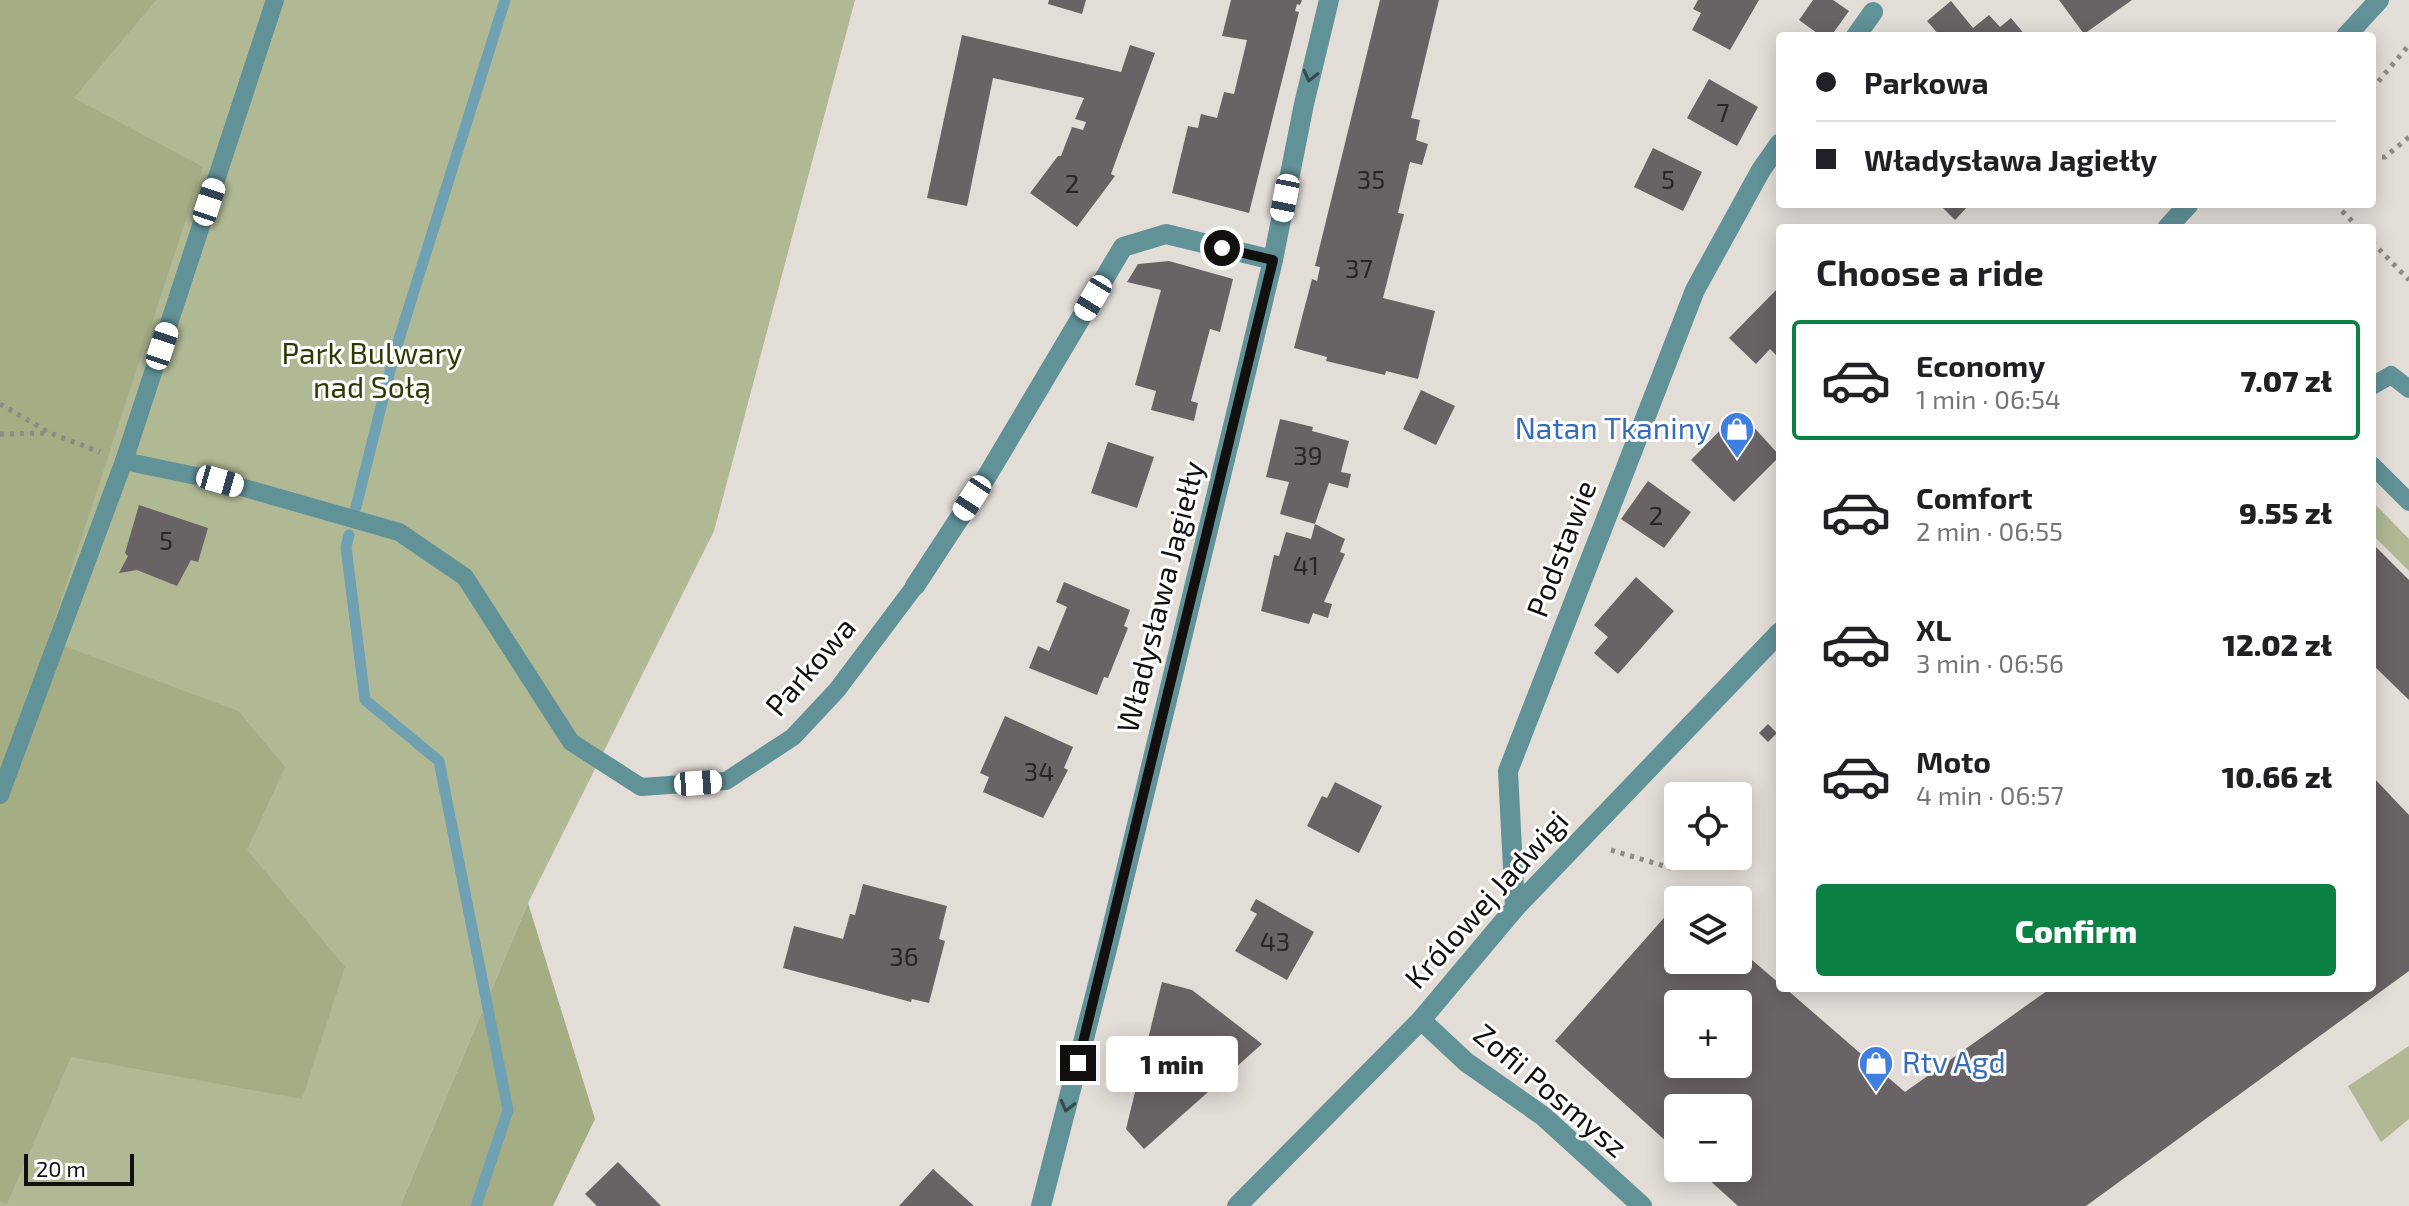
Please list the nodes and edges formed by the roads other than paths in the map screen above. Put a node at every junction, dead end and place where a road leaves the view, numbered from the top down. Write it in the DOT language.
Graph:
graph roads {
  1 [pos="275,0"];
  2 [pos="1329,0"];
  3 [pos="2379,0"];
  4 [pos="1873,12"];
  5 [pos="1859,32"];
  6 [pos="2350,32"];
  7 [pos="1776,149"];
  8 [pos="2185,208"];
  9 [pos="2171,224"];
  10 [pos="1273,260"];
  11 [pos="2376,384"];
  12 [pos="2409,389"];
  13 [pos="124,461"];
  14 [pos="2376,469"];
  15 [pos="2409,502"];
  16 [pos="915,586"];
  17 [pos="1776,636"];
  18 [pos="0,795"];
  19 [pos="1515,908"];
  20 [pos="1421,1020"];
  21 [pos="1041,1206"];
  22 [pos="1237,1206"];
  23 [pos="1642,1206"];
  1 -- 13 [label="lane"];
  2 -- 10 [label="street, Władysława Jagiełły, one-way"];
  3 -- 6 [label="street"];
  4 -- 5 [label="street"];
  7 -- 19 [label="street, Podstawie"];
  8 -- 9 [label="street"];
  10 -- 16 [label="street, Parkowa"];
  10 -- 21 [label="street, Władysława Jagiełły, one-way"];
  11 -- 12 [label="lane"];
  13 -- 16 [label="lane, Parkowa"];
  13 -- 18 [label="lane"];
  14 -- 15 [label="lane"];
  17 -- 19 [label="street, Królowej Jadwigi"];
  19 -- 20 [label="street, Królowej Jadwigi"];
  20 -- 22 [label="street, Królowej Jadwigi"];
  20 -- 23 [label="street, Zofii Posmysz"];
}
